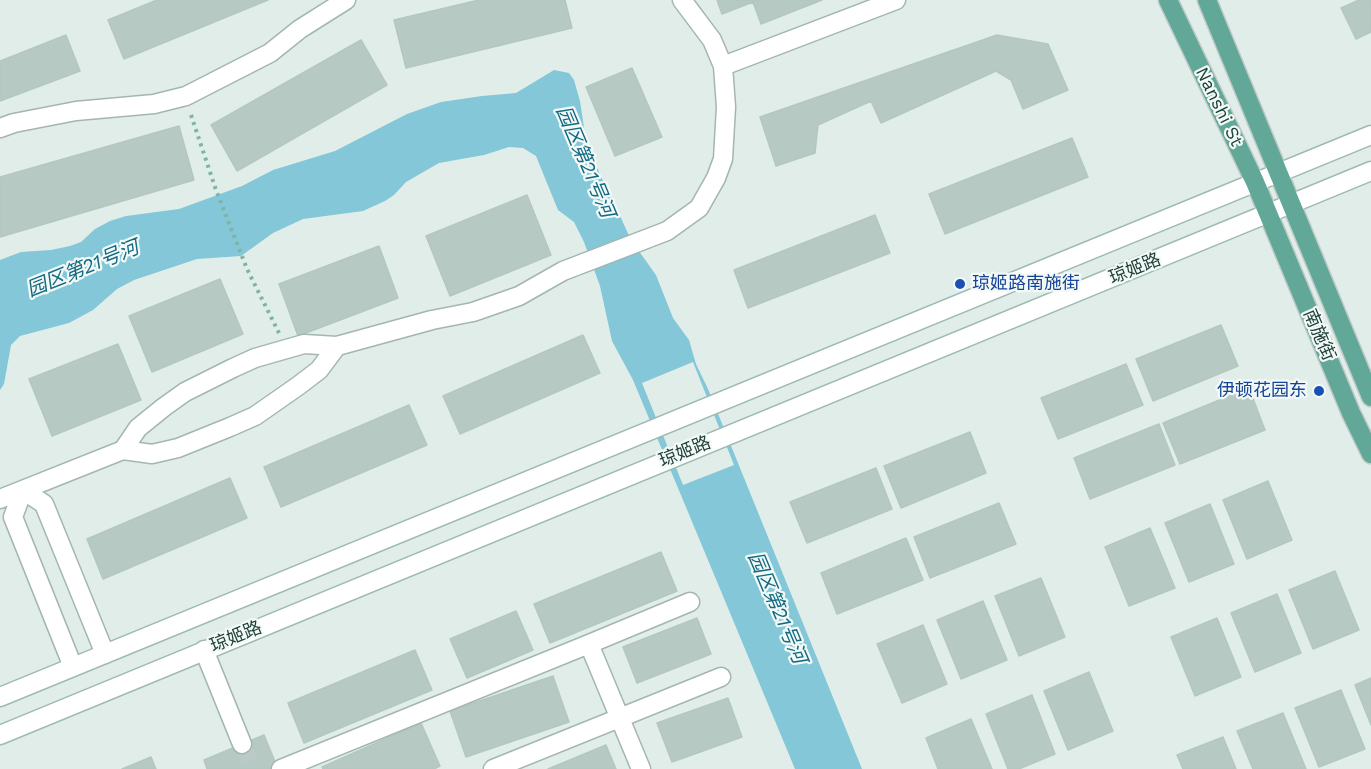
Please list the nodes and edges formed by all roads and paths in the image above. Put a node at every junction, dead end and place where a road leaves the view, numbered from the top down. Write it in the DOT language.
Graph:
graph roads {
  1 [pos="346,0"];
  2 [pos="682,0"];
  3 [pos="896,0"];
  4 [pos="1168,0"];
  5 [pos="1207,0"];
  6 [pos="723,66"];
  7 [pos="186,96"];
  8 [pos="0,128"];
  9 [pos="1371,135"];
  10 [pos="1371,171"];
  11 [pos="1280,172"];
  12 [pos="1255,182"];
  13 [pos="1293,204"];
  14 [pos="1268,215"];
  15 [pos="337,346"];
  16 [pos="287,350"];
  17 [pos="1371,397"];
  18 [pos="123,450"];
  19 [pos="1371,454"];
  20 [pos="23,490"];
  21 [pos="0,499"];
  22 [pos="690,602"];
  23 [pos="589,644"];
  24 [pos="204,650"];
  25 [pos="105,654"];
  26 [pos="73,667"];
  27 [pos="721,677"];
  28 [pos="0,697"];
  29 [pos="620,718"];
  30 [pos="0,735"];
  31 [pos="242,744"];
  32 [pos="281,769"];
  33 [pos="494,769"];
  34 [pos="641,769"];
  1 -- 7 [label="street"];
  2 -- 6 [label="street"];
  3 -- 6 [label="street"];
  4 -- 12 [label="main road, Nanshi St"];
  5 -- 11 [label="main road, Nanshi St"];
  6 -- 15 [label="street"];
  7 -- 8 [label="street"];
  7 -- 16 [label="path"];
  9 -- 11 [label="street, 琼姬路"];
  10 -- 13 [label="street, 琼姬路"];
  11 -- 12 [label="street, 琼姬路"];
  11 -- 13 [label="main road, Nanshi St"];
  12 -- 14 [label="main road, Nanshi St"];
  12 -- 25 [label="street, 琼姬路"];
  13 -- 14 [label="street, 琼姬路"];
  13 -- 17 [label="main road, 南施街"];
  14 -- 19 [label="main road, 南施街"];
  14 -- 24 [label="street, 琼姬路"];
  15 -- 16 [label="street"];
  15 -- 18 [label="street"];
  16 -- 18 [label="street"];
  18 -- 20 [label="street"];
  20 -- 21 [label="street"];
  20 -- 25 [label="street"];
  20 -- 26 [label="street"];
  22 -- 23 [label="street"];
  23 -- 29 [label="street"];
  23 -- 32 [label="street"];
  24 -- 30 [label="street, 琼姬路"];
  24 -- 31 [label="street"];
  25 -- 26 [label="street, 琼姬路"];
  26 -- 28 [label="street, 琼姬路"];
  27 -- 29 [label="street"];
  29 -- 33 [label="street"];
  29 -- 34 [label="street"];
}
